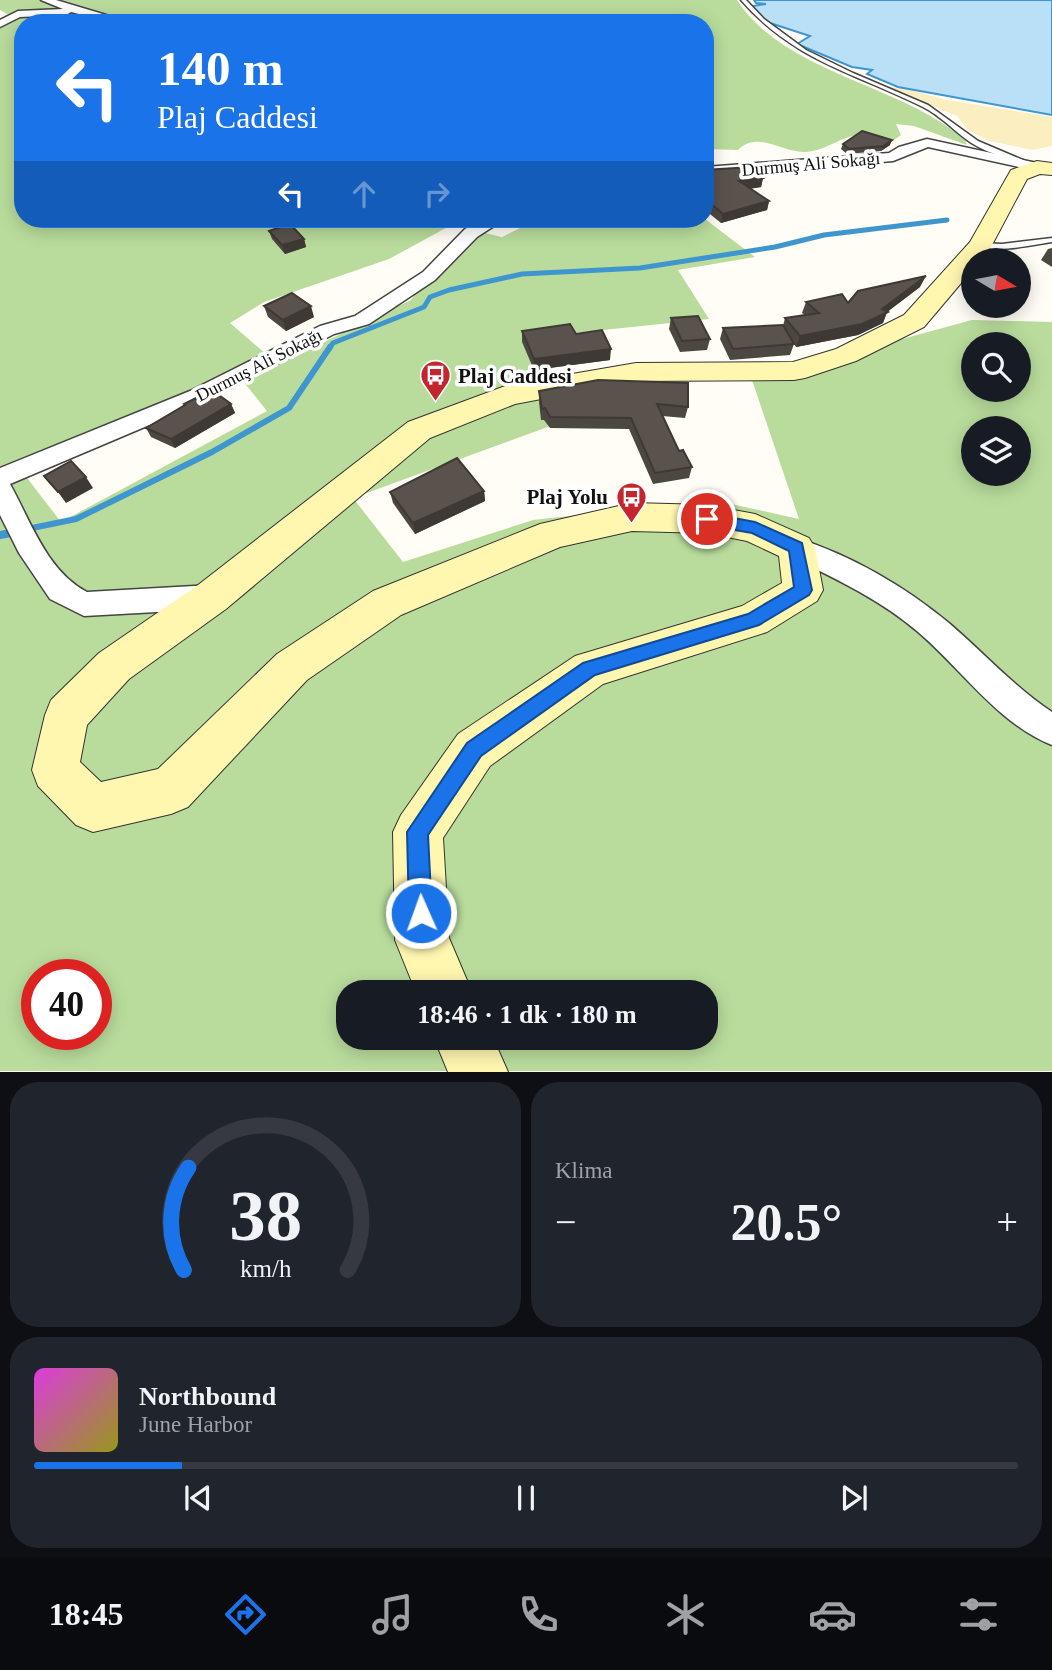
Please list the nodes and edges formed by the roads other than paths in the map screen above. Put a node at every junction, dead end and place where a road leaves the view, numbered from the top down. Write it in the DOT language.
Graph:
graph roads {
  1 [pos="46,0"];
  2 [pos="743,0"];
  3 [pos="82,12"];
  4 [pos="18,14"];
  5 [pos="90,14"];
  6 [pos="714,156"];
  7 [pos="836,164"];
  8 [pos="1045,168"];
  9 [pos="714,171"];
  10 [pos="481,228"];
  11 [pos="1052,240"];
  12 [pos="980,245"];
  13 [pos="0,478"];
  14 [pos="0,489"];
  15 [pos="796,548"];
  16 [pos="212,597"];
  17 [pos="1052,730"];
  18 [pos="439,980"];
  19 [pos="468,1050"];
  20 [pos="478,1072"];
  1 -- 3 [label="street"];
  2 -- 8 [label="lane"];
  3 -- 4 [label="street"];
  3 -- 5 [label="street"];
  6 -- 7 [label="street"];
  7 -- 8 [label="street, Durmuş Ali Sokağı"];
  7 -- 9 [label="street, Durmuş Ali Sokağı"];
  8 -- 12 [label="street"];
  10 -- 13 [label="street, Durmuş Ali Sokağı"];
  11 -- 12 [label="lane"];
  12 -- 16 [label="street"];
  14 -- 16 [label="street"];
  15 -- 16 [label="street"];
  15 -- 17 [label="street"];
  15 -- 18 [label="street"];
  19 -- 20 [label="street"];
}
